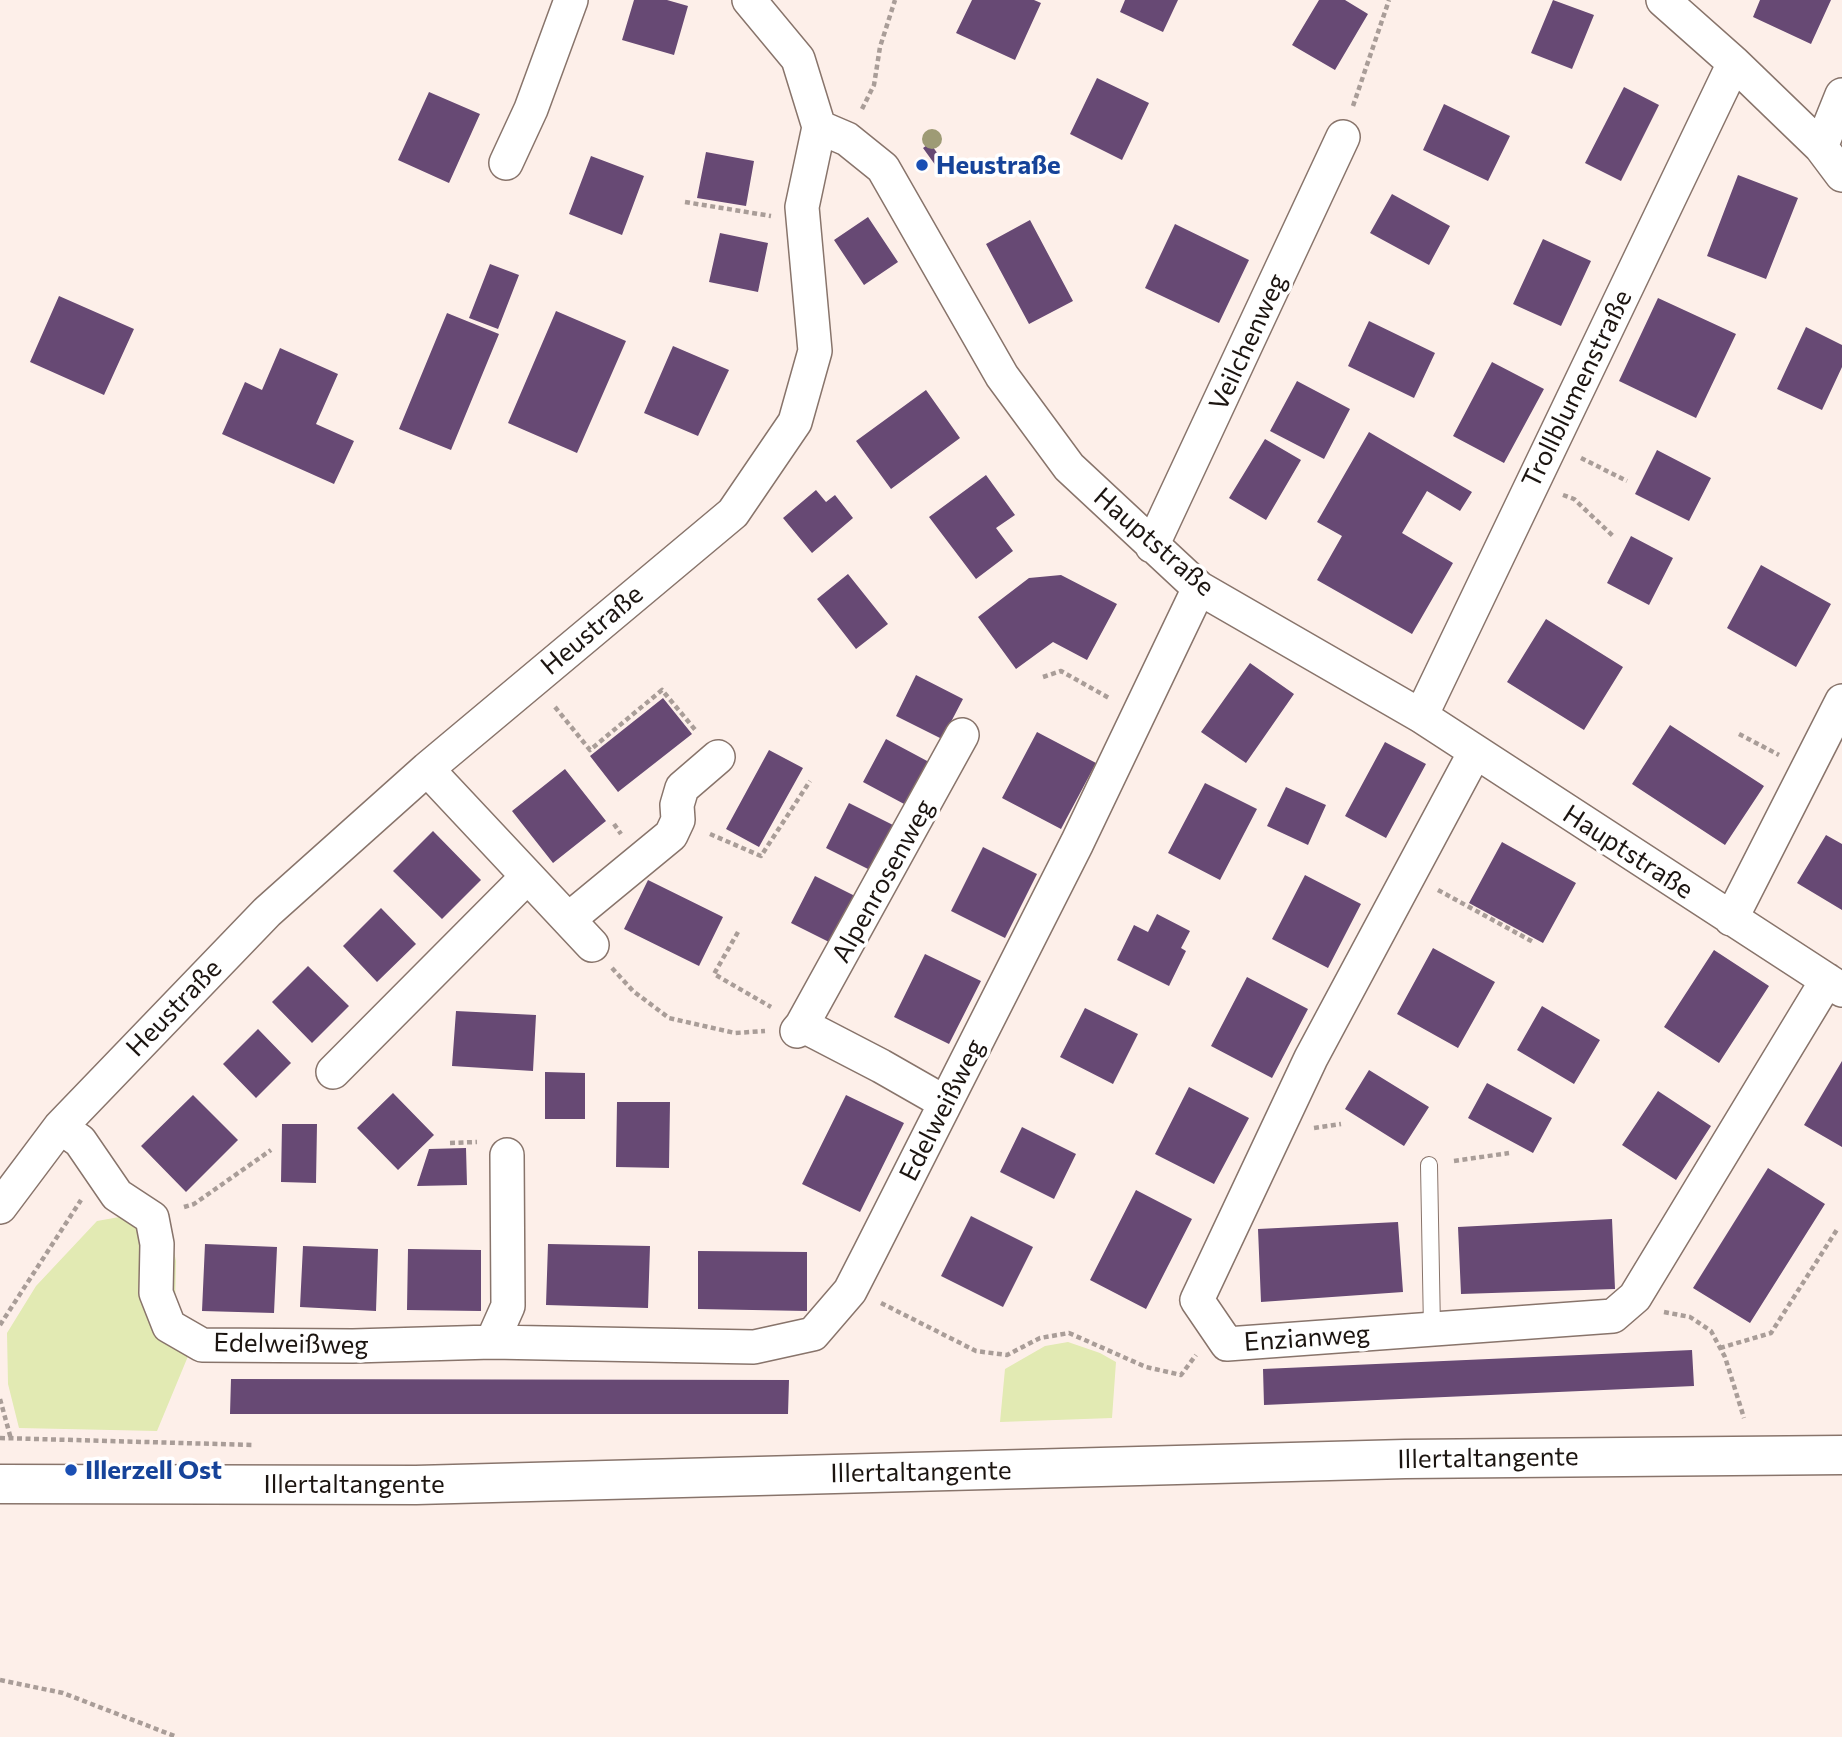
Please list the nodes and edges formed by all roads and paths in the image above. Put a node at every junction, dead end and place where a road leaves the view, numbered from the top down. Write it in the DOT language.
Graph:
graph roads {
  1 [pos="571,0"];
  2 [pos="749,0"];
  3 [pos="895,0"];
  4 [pos="1389,0"];
  5 [pos="1663,0"];
  6 [pos="1734,63"];
  7 [pos="1842,95"];
  8 [pos="833,133"];
  9 [pos="1343,137"];
  10 [pos="1821,147"];
  11 [pos="506,163"];
  12 [pos="1842,175"];
  13 [pos="685,202"];
  14 [pos="803,222"];
  15 [pos="1551,444"];
  16 [pos="1627,481"];
  17 [pos="1533,483"];
  18 [pos="1613,536"];
  19 [pos="1152,546"];
  20 [pos="1199,587"];
  21 [pos="1043,677"];
  22 [pos="530,681"];
  23 [pos="1842,701"];
  24 [pos="1421,716"];
  25 [pos="1129,732"];
  26 [pos="1739,734"];
  27 [pos="962,735"];
  28 [pos="1475,752"];
  29 [pos="718,757"];
  30 [pos="427,769"];
  31 [pos="1807,770"];
  32 [pos="810,781"];
  33 [pos="678,820"];
  34 [pos="1409,874"];
  35 [pos="527,877"];
  36 [pos="569,919"];
  37 [pos="1731,919"];
  38 [pos="738,932"];
  39 [pos="1535,943"];
  40 [pos="592,945"];
  41 [pos="1835,985"];
  42 [pos="800,1028"];
  43 [pos="333,1072"];
  44 [pos="943,1108"];
  45 [pos="60,1127"];
  46 [pos="271,1150"];
  47 [pos="1509,1153"];
  48 [pos="507,1155"];
  49 [pos="1429,1165"];
  50 [pos="89,1189"];
  51 [pos="0,1207"];
  52 [pos="152,1218"];
  53 [pos="1838,1228"];
  54 [pos="850,1291"];
  55 [pos="1635,1297"];
  56 [pos="0,1325"];
  57 [pos="1432,1329"];
  58 [pos="1217,1331"];
  59 [pos="492,1342"];
  60 [pos="1720,1348"];
  61 [pos="0,1399"];
  62 [pos="1744,1418"];
  63 [pos="11,1439"];
  64 [pos="1842,1455"];
  65 [pos="0,1484"];
  66 [pos="0,1679"];
  67 [pos="177,1737"];
  1 -- 11 [label="street"];
  2 -- 8 [label="street"];
  3 -- 8 [label="path"];
  4 -- 9 [label="path"];
  5 -- 6 [label="street"];
  6 -- 10 [label="street"];
  6 -- 15 [label="street, Trollblumenstraße"];
  7 -- 10 [label="street"];
  8 -- 14 [label="street, Heustraße"];
  8 -- 19 [label="street, Hauptstraße"];
  9 -- 19 [label="street, Veilchenweg"];
  10 -- 12 [label="street"];
  13 -- 14 [label="path"];
  14 -- 22 [label="street, Heustraße"];
  15 -- 16 [label="path"];
  15 -- 17 [label="street, Trollblumenstraße"];
  17 -- 18 [label="path"];
  17 -- 24 [label="street, Trollblumenstraße"];
  19 -- 20 [label="street, Hauptstraße"];
  20 -- 24 [label="street, Hauptstraße"];
  20 -- 25 [label="street, Edelweißweg"];
  21 -- 25 [label="path"];
  22 -- 29 [label="path"];
  22 -- 30 [label="street, Heustraße"];
  23 -- 31 [label="street"];
  24 -- 28 [label="street, Hauptstraße"];
  25 -- 44 [label="street, Edelweißweg"];
  26 -- 31 [label="path"];
  27 -- 42 [label="street, Alpenrosenweg"];
  28 -- 34 [label="street, Enzianweg"];
  28 -- 37 [label="street, Hauptstraße"];
  29 -- 33 [label="street"];
  30 -- 35 [label="street"];
  30 -- 45 [label="street, Heustraße"];
  31 -- 37 [label="street"];
  32 -- 33 [label="path"];
  33 -- 36 [label="street"];
  34 -- 39 [label="path"];
  34 -- 58 [label="street, Enzianweg"];
  35 -- 36 [label="street"];
  35 -- 43 [label="street"];
  36 -- 40 [label="street"];
  37 -- 41 [label="street, Hauptstraße"];
  38 -- 42 [label="path"];
  40 -- 42 [label="path"];
  41 -- 55 [label="street, Enzianweg"];
  42 -- 44 [label="street"];
  44 -- 54 [label="street, Edelweißweg"];
  45 -- 51 [label="street, Heustraße"];
  45 -- 52 [label="street"];
  46 -- 52 [label="path"];
  47 -- 49 [label="path"];
  48 -- 59 [label="street"];
  49 -- 57 [label="lane"];
  50 -- 56 [label="path"];
  52 -- 59 [label="street, Edelweißweg"];
  53 -- 60 [label="path"];
  54 -- 58 [label="path"];
  54 -- 59 [label="street, Edelweißweg"];
  55 -- 57 [label="street, Enzianweg"];
  55 -- 60 [label="path"];
  57 -- 58 [label="street, Enzianweg"];
  60 -- 62 [label="path"];
  61 -- 63 [label="path"];
  64 -- 65 [label="street, Illertaltangente"];
  66 -- 67 [label="path"];
}
